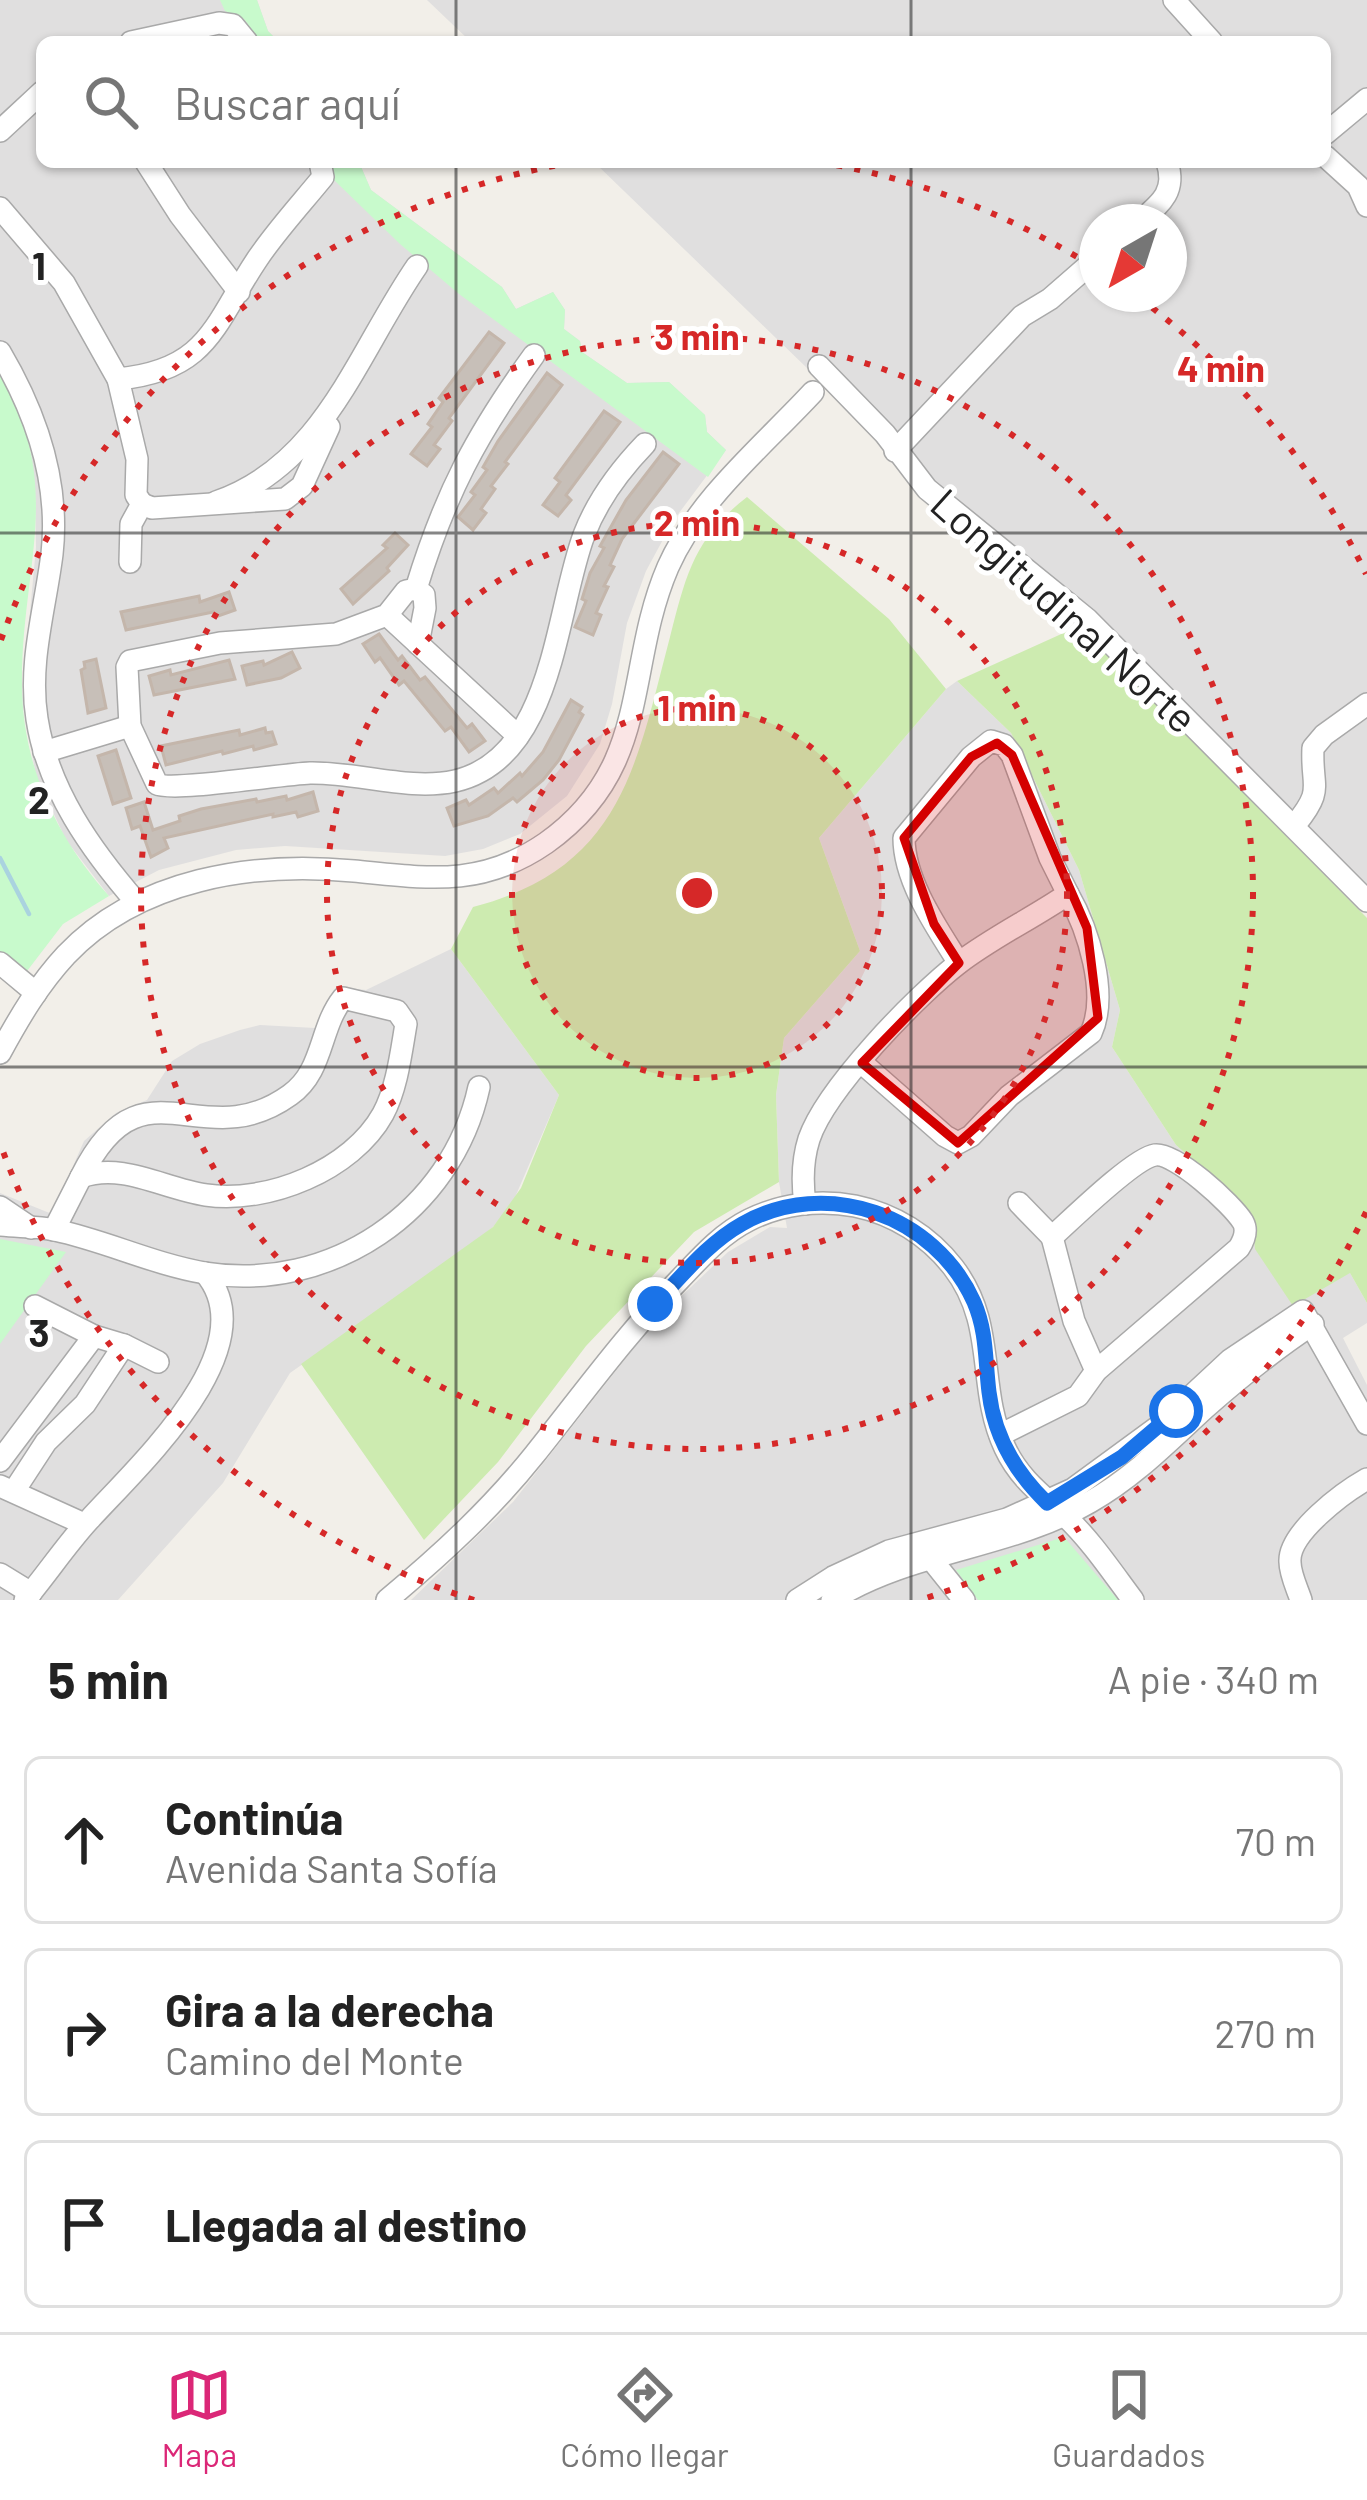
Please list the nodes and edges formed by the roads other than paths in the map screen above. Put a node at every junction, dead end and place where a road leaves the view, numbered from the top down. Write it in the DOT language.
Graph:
graph roads {
  1 [pos="1174,0"];
  2 [pos="159,36"];
  3 [pos="242,36"];
  4 [pos="1202,36"];
  5 [pos="36,98"];
  6 [pos="1367,99"];
  7 [pos="1331,129"];
  8 [pos="0,131"];
  9 [pos="1331,161"];
  10 [pos="150,168"];
  11 [pos="321,168"];
  12 [pos="1169,168"];
  13 [pos="1364,190"];
  14 [pos="1156,204"];
  15 [pos="0,208"];
  16 [pos="417,266"];
  17 [pos="1079,274"];
  18 [pos="238,292"];
  19 [pos="0,352"];
  20 [pos="534,356"];
  21 [pos="819,366"];
  22 [pos="118,379"];
  23 [pos="813,392"];
  24 [pos="645,444"];
  25 [pos="895,451"];
  26 [pos="142,504"];
  27 [pos="130,562"];
  28 [pos="416,589"];
  29 [pos="387,615"];
  30 [pos="418,644"];
  31 [pos="1367,704"];
  32 [pos="130,726"];
  33 [pos="518,736"];
  34 [pos="44,752"];
  35 [pos="1295,825"];
  36 [pos="1068,893"];
  37 [pos="1367,901"];
  38 [pos="137,903"];
  39 [pos="959,963"];
  40 [pos="0,964"];
  41 [pos="36,993"];
  42 [pos="0,1053"];
  43 [pos="862,1063"];
  44 [pos="479,1087"];
  45 [pos="80,1177"];
  46 [pos="1018,1203"];
  47 [pos="805,1204"];
  48 [pos="0,1207"];
  49 [pos="0,1225"];
  50 [pos="43,1229"];
  51 [pos="1052,1237"];
  52 [pos="205,1273"];
  53 [pos="35,1306"];
  54 [pos="94,1336"];
  55 [pos="124,1345"];
  56 [pos="158,1362"];
  57 [pos="1096,1370"];
  58 [pos="1367,1424"];
  59 [pos="1000,1436"];
  60 [pos="0,1462"];
  61 [pos="1367,1479"];
  62 [pos="7,1489"];
  63 [pos="1056,1509"];
  64 [pos="85,1524"];
  65 [pos="923,1549"];
  66 [pos="0,1574"];
  67 [pos="28,1596"];
  68 [pos="387,1600"];
  69 [pos="797,1600"];
  70 [pos="832,1600"];
  71 [pos="964,1600"];
  72 [pos="1132,1600"];
  73 [pos="1301,1600"];
  1 -- 4 [label="street"];
  2 -- 3 [label="street"];
  5 -- 8 [label="street"];
  6 -- 7 [label="street"];
  9 -- 13 [label="street"];
  10 -- 18 [label="street"];
  11 -- 18 [label="street"];
  12 -- 14 [label="street"];
  15 -- 22 [label="street"];
  16 -- 26 [label="street"];
  17 -- 25 [label="street"];
  18 -- 22 [label="street"];
  19 -- 34 [label="street"];
  20 -- 28 [label="street"];
  21 -- 25 [label="street, Longitudinal Norte"];
  22 -- 26 [label="street"];
  23 -- 38 [label="street"];
  24 -- 33 [label="street"];
  25 -- 35 [label="street, Longitudinal Norte"];
  26 -- 27 [label="street"];
  28 -- 29 [label="street"];
  28 -- 30 [label="street"];
  29 -- 30 [label="street"];
  29 -- 32 [label="street"];
  30 -- 33 [label="street"];
  31 -- 35 [label="street"];
  32 -- 33 [label="street"];
  32 -- 34 [label="street"];
  34 -- 38 [label="street"];
  35 -- 37 [label="street, Longitudinal Norte"];
  36 -- 39 [label="street"];
  36 -- 39 [label="street"];
  36 -- 43 [label="street"];
  38 -- 41 [label="street"];
  39 -- 43 [label="street"];
  40 -- 41 [label="street"];
  41 -- 42 [label="street"];
  43 -- 47 [label="street"];
  44 -- 52 [label="street"];
  45 -- 45 [label="street"];
  45 -- 50 [label="street"];
  46 -- 51 [label="street"];
  47 -- 59 [label="street"];
  47 -- 68 [label="street"];
  48 -- 50 [label="street"];
  49 -- 50 [label="street"];
  50 -- 52 [label="street"];
  51 -- 57 [label="street"];
  51 -- 57 [label="street"];
  52 -- 64 [label="street"];
  53 -- 54 [label="street"];
  54 -- 55 [label="street"];
  54 -- 60 [label="street"];
  55 -- 56 [label="street"];
  55 -- 62 [label="street"];
  57 -- 59 [label="street"];
  58 -- 63 [label="street"];
  59 -- 63 [label="street"];
  61 -- 73 [label="street"];
  62 -- 64 [label="street"];
  63 -- 65 [label="street"];
  63 -- 72 [label="street"];
  64 -- 67 [label="street"];
  65 -- 69 [label="street"];
  65 -- 70 [label="street"];
  65 -- 71 [label="street"];
  66 -- 67 [label="street"];
}
